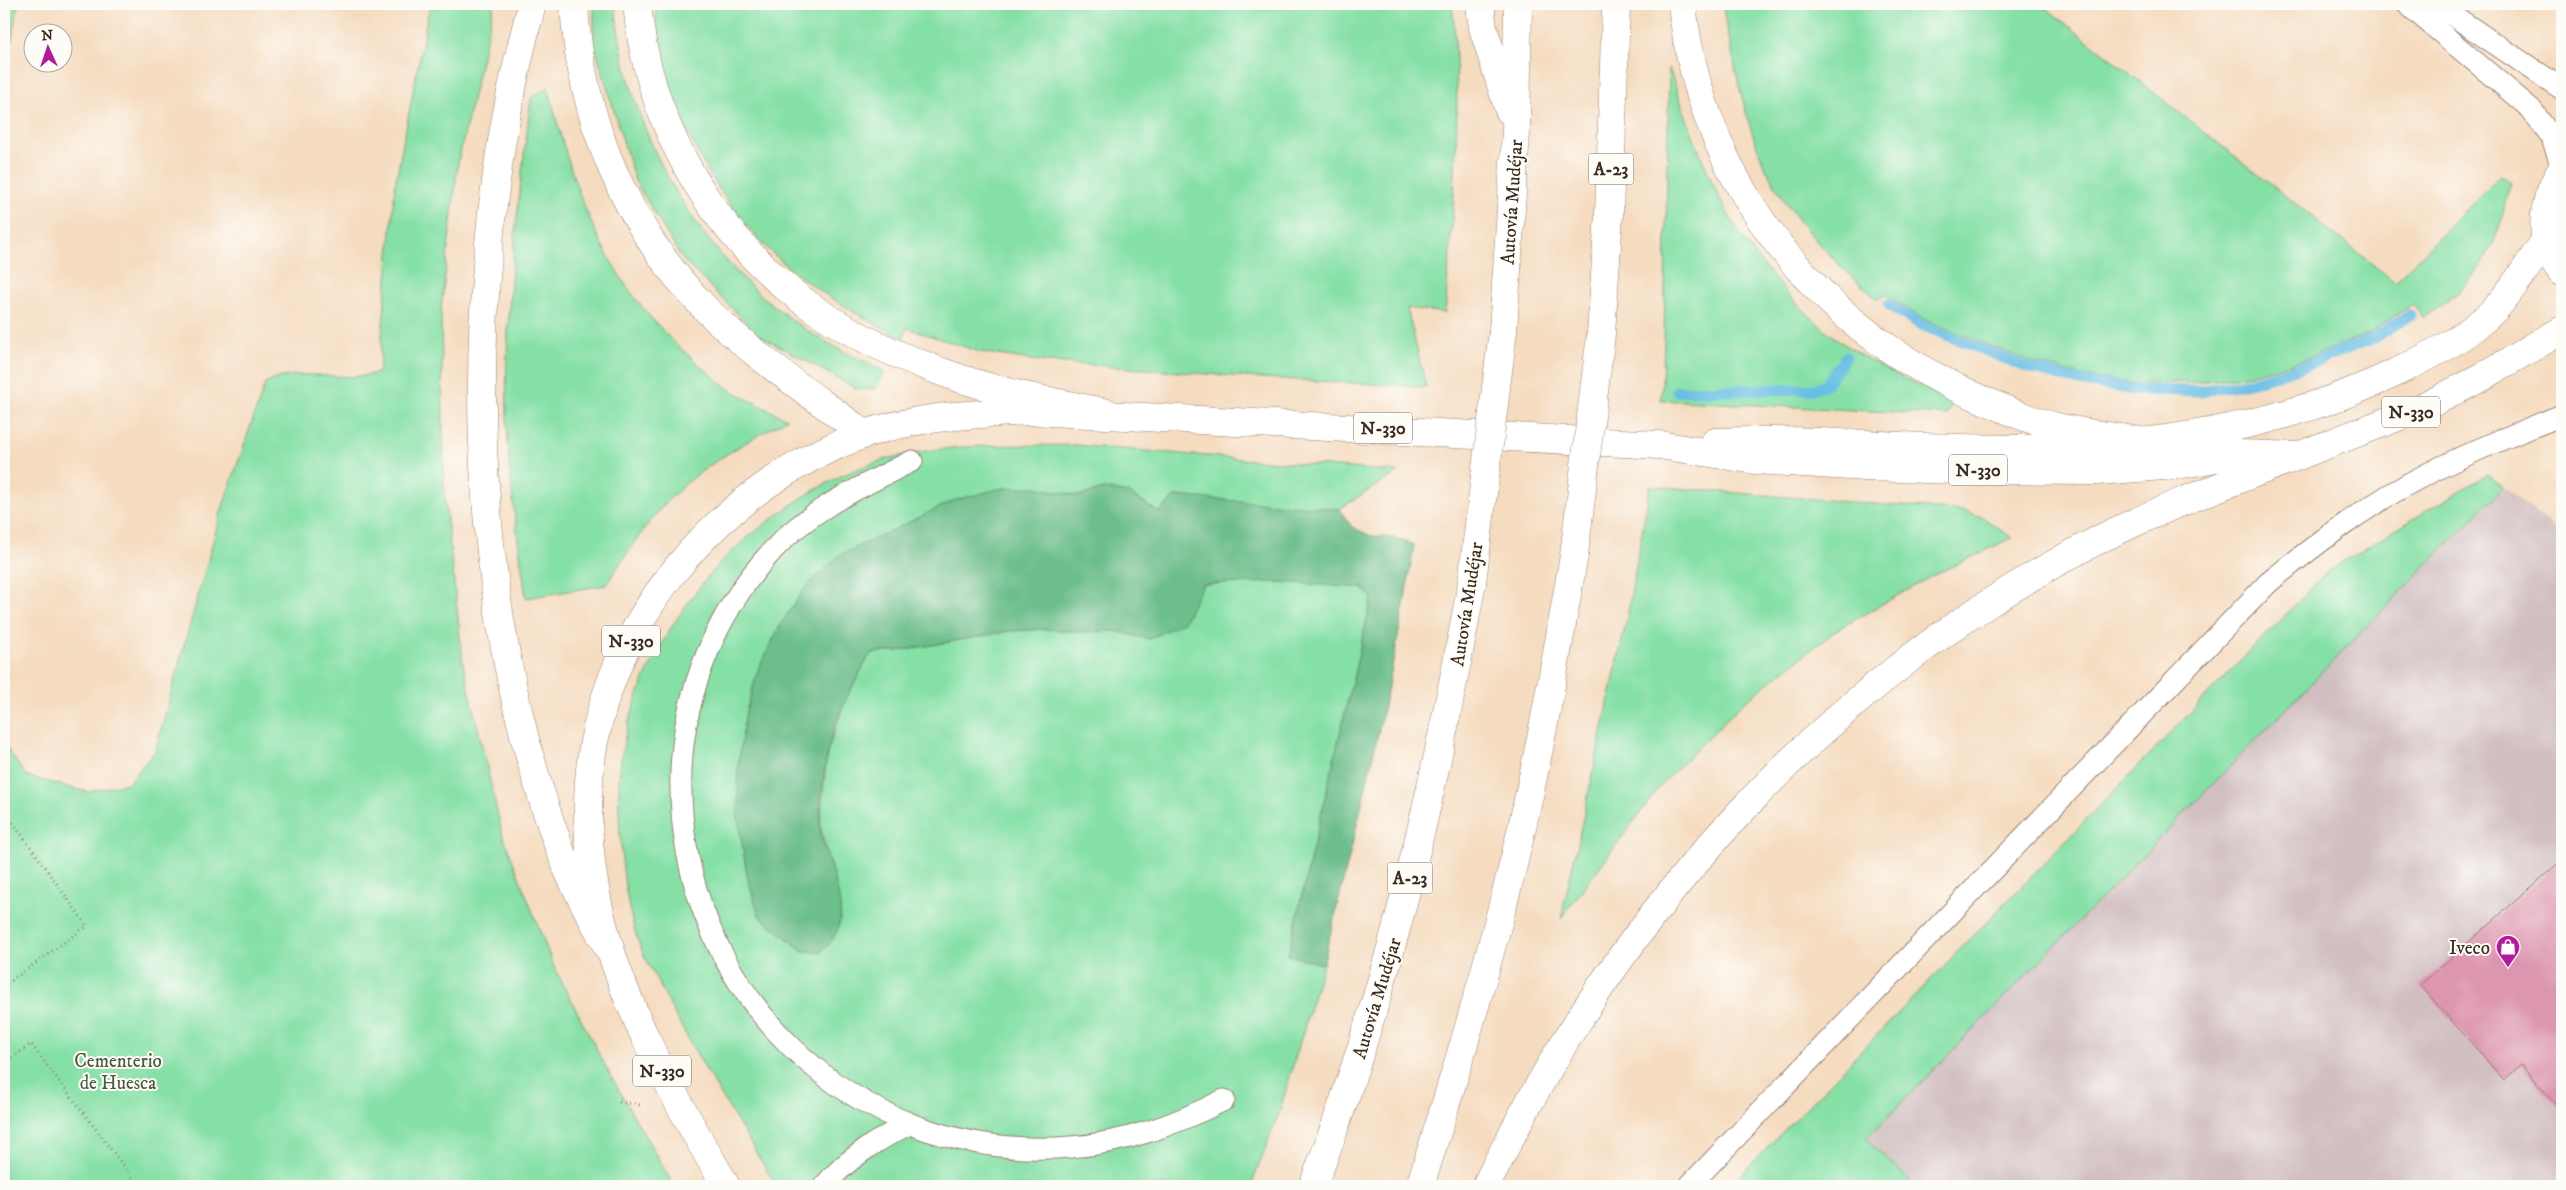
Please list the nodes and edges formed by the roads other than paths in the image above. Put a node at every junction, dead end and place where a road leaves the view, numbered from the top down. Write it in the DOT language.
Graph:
graph roads {
  1 [pos="532,4"];
  2 [pos="574,4"];
  3 [pos="637,4"];
  4 [pos="1480,4"];
  5 [pos="1518,4"];
  6 [pos="1616,4"];
  7 [pos="1682,4"];
  8 [pos="2407,4"];
  9 [pos="2436,4"];
  10 [pos="2562,89"];
  11 [pos="1516,132"];
  12 [pos="2562,168"];
  13 [pos="2546,240"];
  14 [pos="2562,272"];
  15 [pos="2562,330"];
  16 [pos="1107,413"];
  17 [pos="2562,415"];
  18 [pos="864,434"];
  19 [pos="2147,442"];
  20 [pos="1659,445"];
  21 [pos="2298,456"];
  22 [pos="912,461"];
  23 [pos="609,950"];
  24 [pos="1224,1100"];
  25 [pos="909,1124"];
  26 [pos="726,1186"];
  27 [pos="824,1186"];
  28 [pos="1314,1186"];
  29 [pos="1420,1186"];
  30 [pos="1486,1186"];
  31 [pos="1689,1186"];
  1 -- 23 [label="highway"];
  2 -- 18 [label="highway"];
  3 -- 16 [label="highway"];
  4 -- 11 [label="highway"];
  5 -- 11 [label="highway, Autovía Mudéjar / A-23"];
  6 -- 29 [label="highway, A-23, bridge"];
  7 -- 19 [label="highway"];
  8 -- 12 [label="lane"];
  9 -- 10 [label="lane"];
  11 -- 28 [label="highway, Autovía Mudéjar / A-23, bridge"];
  12 -- 13 [label="highway"];
  13 -- 14 [label="highway"];
  13 -- 19 [label="highway, N-330"];
  15 -- 21 [label="highway, N-330"];
  16 -- 18 [label="highway, N-330"];
  16 -- 20 [label="highway, N-330"];
  17 -- 31 [label="lane"];
  18 -- 23 [label="highway, N-330"];
  19 -- 20 [label="highway, N-330"];
  20 -- 21 [label="highway, N-330"];
  21 -- 30 [label="highway"];
  22 -- 25 [label="lane"];
  23 -- 26 [label="highway, N-330"];
  24 -- 25 [label="lane"];
  25 -- 27 [label="lane"];
}
